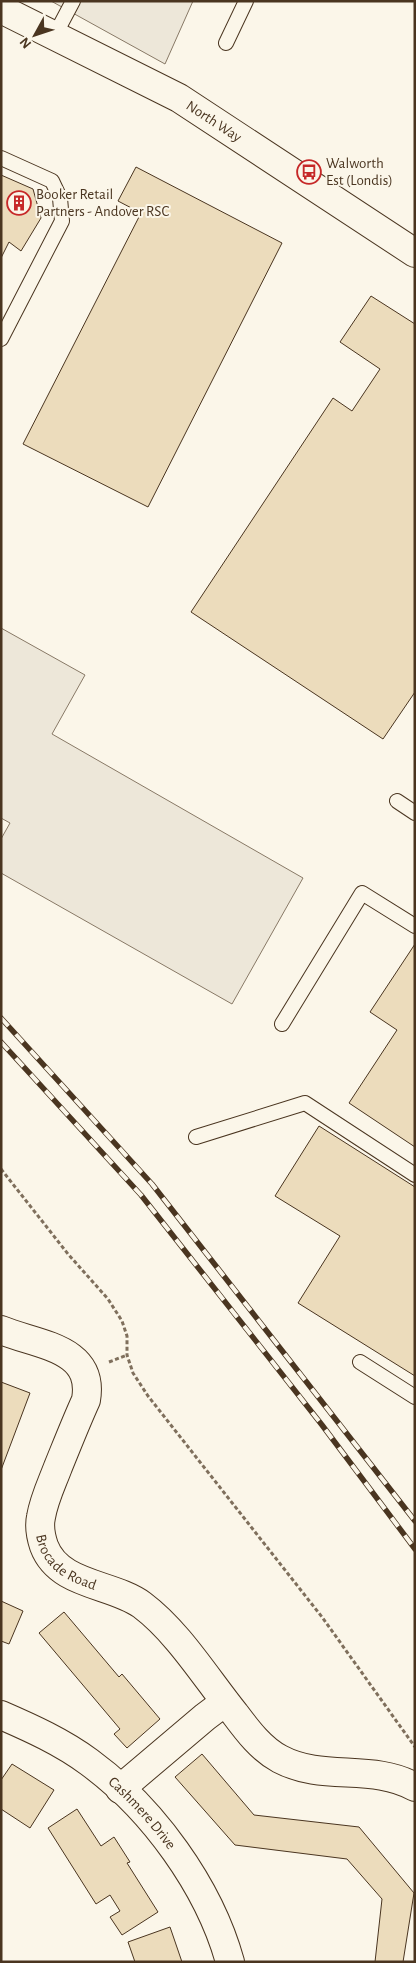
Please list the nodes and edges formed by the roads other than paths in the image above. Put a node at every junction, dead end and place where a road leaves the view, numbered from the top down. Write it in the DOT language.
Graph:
graph roads {
  1 [pos="73,1"];
  2 [pos="246,1"];
  3 [pos="1,9"];
  4 [pos="55,35"];
  5 [pos="226,43"];
  6 [pos="1,158"];
  7 [pos="415,253"];
  8 [pos="1,339"];
  9 [pos="397,801"];
  10 [pos="415,813"];
  11 [pos="415,926"];
  12 [pos="282,1024"];
  13 [pos="196,1136"];
  14 [pos="415,1174"];
  15 [pos="1,1330"];
  16 [pos="360,1362"];
  17 [pos="415,1397"];
  18 [pos="225,1702"];
  19 [pos="1,1715"];
  20 [pos="415,1787"];
  21 [pos="120,1789"];
  22 [pos="230,1962"];
  1 -- 4 [label="lane"];
  2 -- 5 [label="lane"];
  3 -- 4 [label="street, North Way"];
  4 -- 7 [label="street, North Way"];
  6 -- 8 [label="lane"];
  9 -- 10 [label="lane"];
  11 -- 12 [label="lane"];
  13 -- 14 [label="lane"];
  15 -- 18 [label="street, Brocade Road"];
  16 -- 17 [label="lane"];
  18 -- 20 [label="street, Brocade Road"];
  18 -- 21 [label="street"];
  19 -- 21 [label="street, Cashmere Drive"];
  21 -- 22 [label="street, Cashmere Drive"];
}
